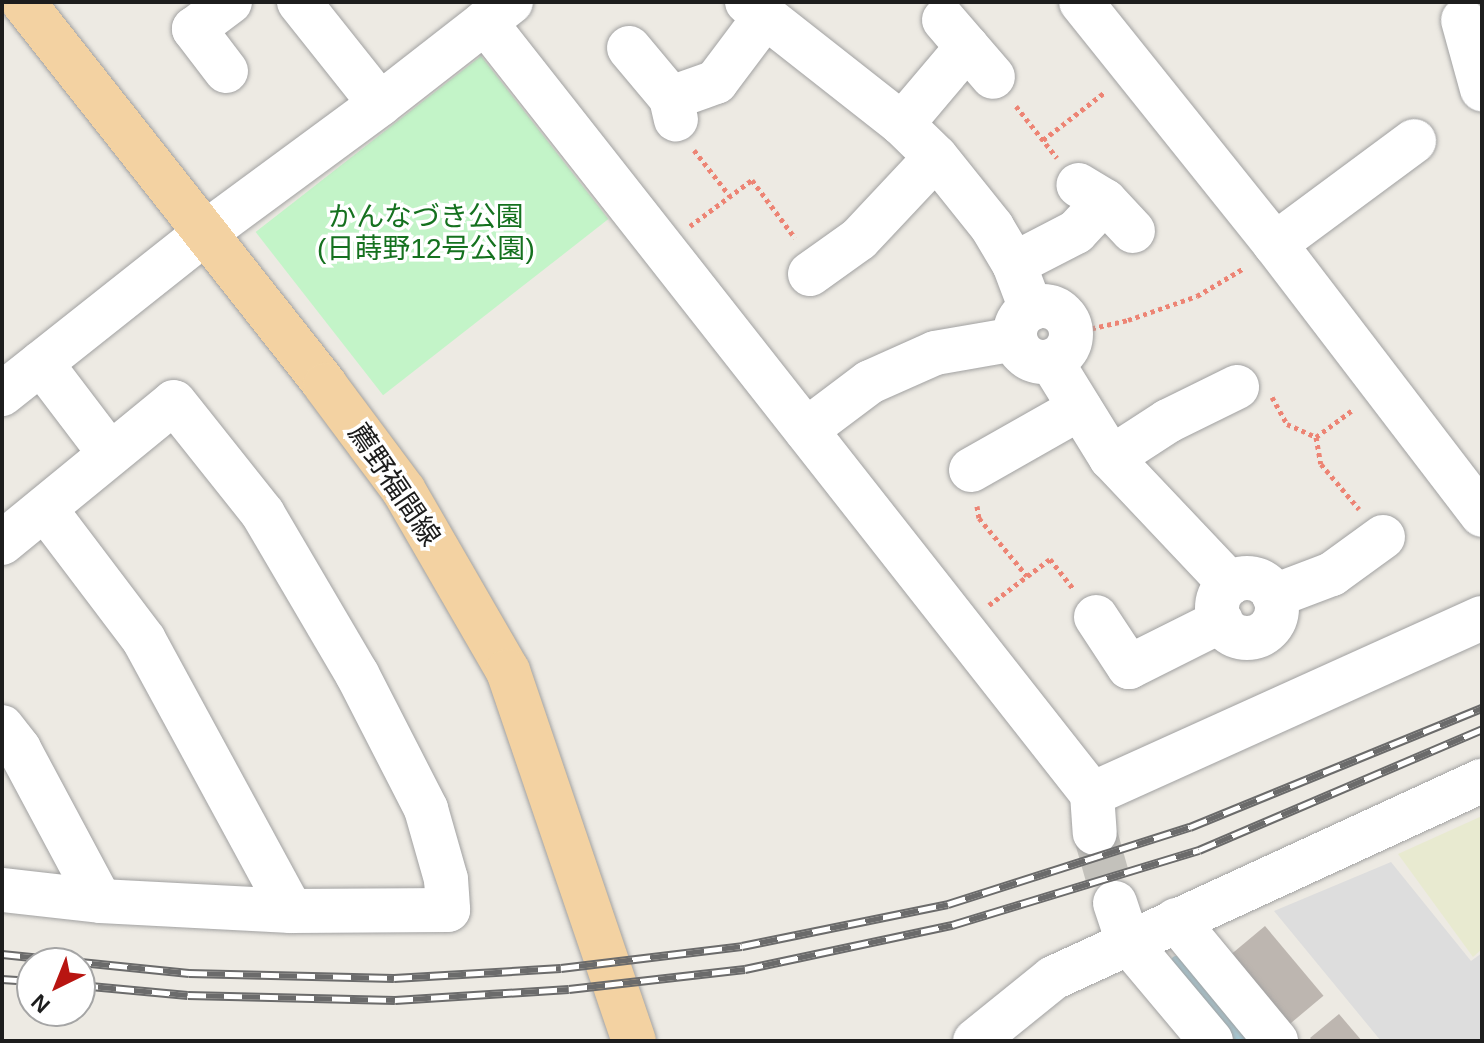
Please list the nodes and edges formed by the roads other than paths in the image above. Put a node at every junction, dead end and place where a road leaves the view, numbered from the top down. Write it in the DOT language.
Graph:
graph roads {
  1 [pos="23,2"];
  2 [pos="230,2"];
  3 [pos="1081,2"];
  4 [pos="305,4"];
  5 [pos="756,10"];
  6 [pos="498,12"];
  7 [pos="1462,19"];
  8 [pos="629,48"];
  9 [pos="968,48"];
  10 [pos="226,71"];
  11 [pos="1482,89"];
  12 [pos="380,104"];
  13 [pos="902,124"];
  14 [pos="1414,141"];
  15 [pos="936,157"];
  16 [pos="1105,206"];
  17 [pos="205,233"];
  18 [pos="1275,244"];
  19 [pos="1014,264"];
  20 [pos="811,276"];
  21 [pos="1042,335"];
  22 [pos="41,363"];
  23 [pos="1237,387"];
  24 [pos="2,394"];
  25 [pos="1080,408"];
  26 [pos="806,430"];
  27 [pos="110,454"];
  28 [pos="1111,458"];
  29 [pos="971,470"];
  30 [pos="45,509"];
  31 [pos="1482,515"];
  32 [pos="1383,537"];
  33 [pos="2,543"];
  34 [pos="1225,603"];
  35 [pos="1096,617"];
  36 [pos="1482,618"];
  37 [pos="2,727"];
  38 [pos="1482,781"];
  39 [pos="2,890"];
  40 [pos="100,901"];
  41 [pos="291,911"];
  42 [pos="1176,920"];
  43 [pos="1121,922"];
  44 [pos="634,1041"];
  45 [pos="975,1041"];
  46 [pos="1211,1041"];
  47 [pos="1276,1041"];
  1 -- 17 [label="main road, 薦野福間線"];
  2 -- 10 [label="street"];
  3 -- 18 [label="street"];
  4 -- 12 [label="street"];
  5 -- 8 [label="street"];
  5 -- 13 [label="street"];
  6 -- 12 [label="street"];
  6 -- 26 [label="street"];
  7 -- 11 [label="street"];
  9 -- 13 [label="street"];
  12 -- 17 [label="street"];
  13 -- 15 [label="street"];
  14 -- 18 [label="street"];
  15 -- 19 [label="street"];
  15 -- 20 [label="street"];
  16 -- 19 [label="street"];
  17 -- 22 [label="street"];
  17 -- 44 [label="main road, 薦野福間線"];
  18 -- 31 [label="street"];
  19 -- 21 [label="street"];
  21 -- 25 [label="street"];
  21 -- 26 [label="street"];
  22 -- 24 [label="street"];
  22 -- 27 [label="street"];
  23 -- 28 [label="street"];
  25 -- 28 [label="street"];
  25 -- 29 [label="street"];
  26 -- 36 [label="street"];
  27 -- 30 [label="street"];
  27 -- 41 [label="street"];
  28 -- 34 [label="street"];
  30 -- 33 [label="street"];
  30 -- 41 [label="street"];
  32 -- 34 [label="street"];
  34 -- 35 [label="street"];
  37 -- 40 [label="street"];
  38 -- 42 [label="street"];
  39 -- 40 [label="street"];
  40 -- 41 [label="street"];
  42 -- 43 [label="street"];
  42 -- 47 [label="street"];
  43 -- 45 [label="street"];
  43 -- 46 [label="street"];
}
